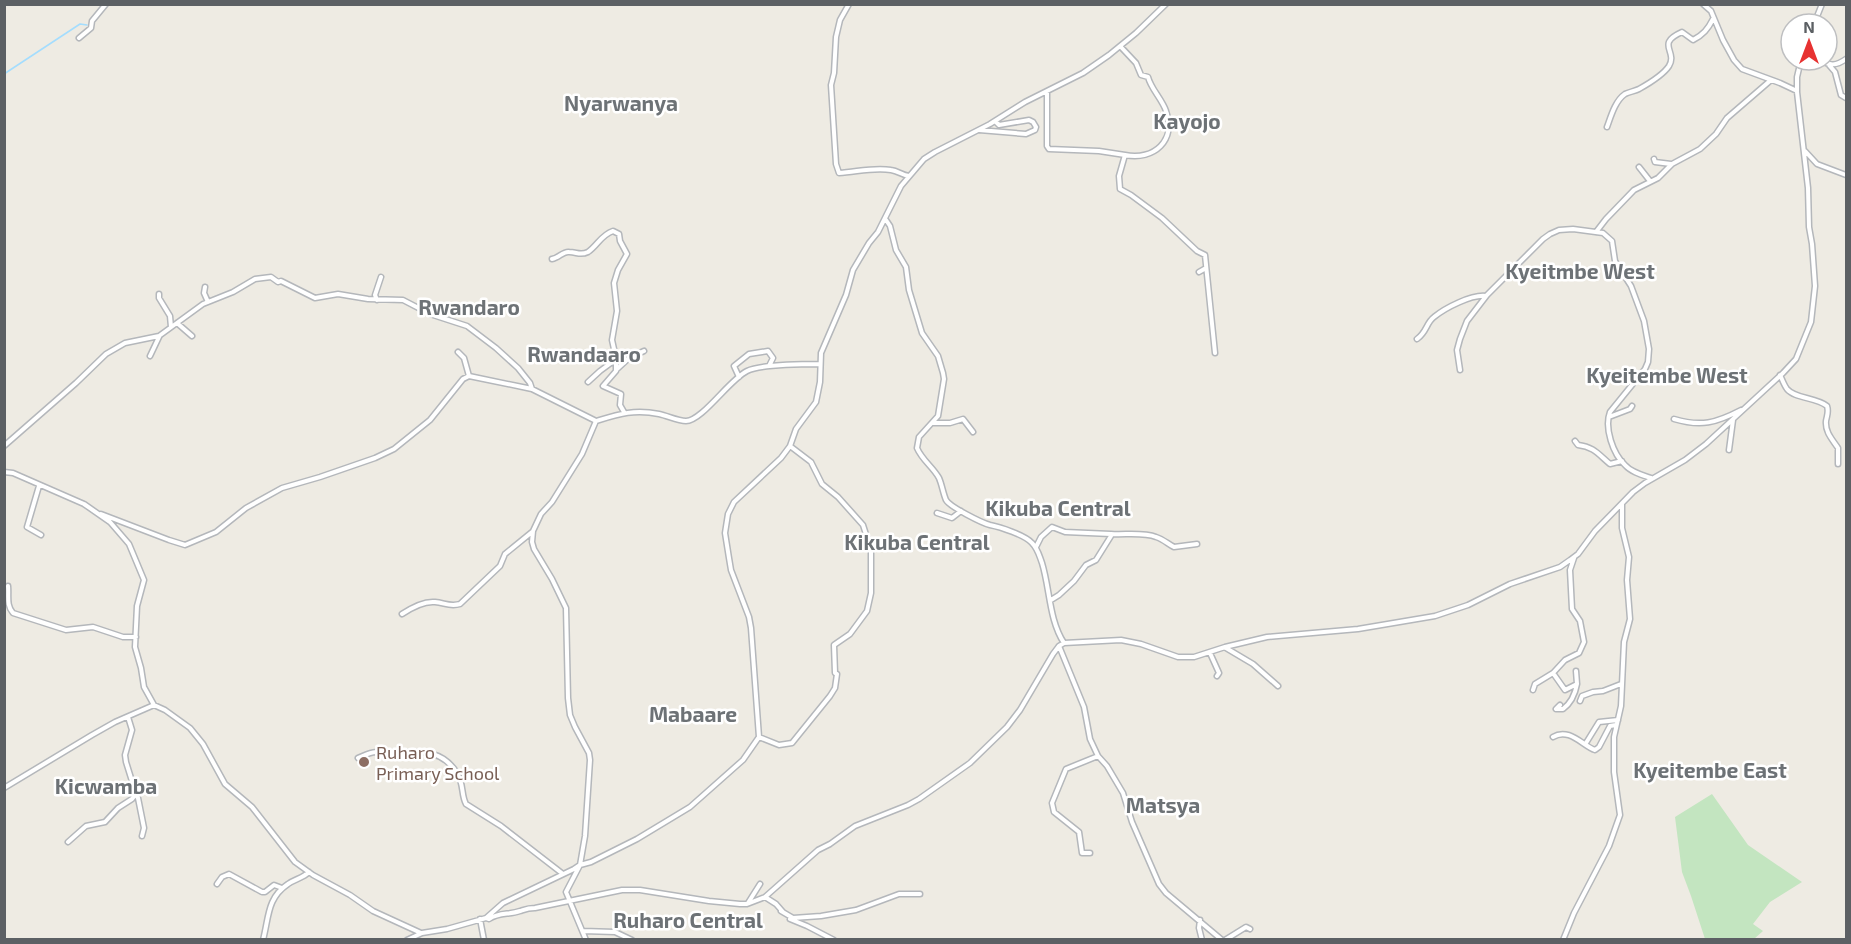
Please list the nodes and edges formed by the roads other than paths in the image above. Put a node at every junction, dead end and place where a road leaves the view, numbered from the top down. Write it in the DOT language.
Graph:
graph roads {
  1 [pos="106,4"];
  2 [pos="849,4"];
  3 [pos="1166,4"];
  4 [pos="1703,4"];
  5 [pos="1713,19"];
  6 [pos="79,39"];
  7 [pos="1120,46"];
  8 [pos="1798,72"];
  9 [pos="1835,72"];
  10 [pos="1771,80"];
  11 [pos="1797,92"];
  12 [pos="1047,93"];
  13 [pos="1846,98"];
  14 [pos="995,121"];
  15 [pos="1606,127"];
  16 [pos="979,130"];
  17 [pos="1804,151"];
  18 [pos="1125,155"];
  19 [pos="1654,159"];
  20 [pos="1672,164"];
  21 [pos="1639,167"];
  22 [pos="1846,175"];
  23 [pos="909,176"];
  24 [pos="1650,182"];
  25 [pos="886,219"];
  26 [pos="1601,226"];
  27 [pos="1596,232"];
  28 [pos="1603,233"];
  29 [pos="552,259"];
  30 [pos="1208,264"];
  31 [pos="1199,272"];
  32 [pos="381,277"];
  33 [pos="205,287"];
  34 [pos="159,294"];
  35 [pos="1486,296"];
  36 [pos="377,300"];
  37 [pos="208,302"];
  38 [pos="177,323"];
  39 [pos="171,328"];
  40 [pos="159,336"];
  41 [pos="192,336"];
  42 [pos="1417,339"];
  43 [pos="644,351"];
  44 [pos="458,352"];
  45 [pos="1215,353"];
  46 [pos="150,356"];
  47 [pos="616,360"];
  48 [pos="820,364"];
  49 [pos="769,367"];
  50 [pos="1460,370"];
  51 [pos="616,371"];
  52 [pos="1780,375"];
  53 [pos="468,376"];
  54 [pos="739,377"];
  55 [pos="588,382"];
  56 [pos="532,389"];
  57 [pos="1632,406"];
  58 [pos="1746,407"];
  59 [pos="624,412"];
  60 [pos="1608,417"];
  61 [pos="1674,418"];
  62 [pos="1733,419"];
  63 [pos="596,421"];
  64 [pos="932,423"];
  65 [pos="973,432"];
  66 [pos="1575,441"];
  67 [pos="4,446"];
  68 [pos="790,446"];
  69 [pos="1729,450"];
  70 [pos="1622,461"];
  71 [pos="1838,464"];
  72 [pos="4,472"];
  73 [pos="1652,478"];
  74 [pos="39,486"];
  75 [pos="1622,504"];
  76 [pos="961,511"];
  77 [pos="98,512"];
  78 [pos="938,513"];
  79 [pos="533,531"];
  80 [pos="1111,534"];
  81 [pos="41,535"];
  82 [pos="1197,544"];
  83 [pos="1035,548"];
  84 [pos="1574,557"];
  85 [pos="8,586"];
  86 [pos="1051,600"];
  87 [pos="402,614"];
  88 [pos="136,638"];
  89 [pos="1064,643"];
  90 [pos="1059,646"];
  91 [pos="1225,647"];
  92 [pos="1210,653"];
  93 [pos="1576,671"];
  94 [pos="1552,672"];
  95 [pos="1217,676"];
  96 [pos="1577,684"];
  97 [pos="1621,684"];
  98 [pos="1278,686"];
  99 [pos="1533,690"];
  100 [pos="148,694"];
  101 [pos="1580,701"];
  102 [pos="154,705"];
  103 [pos="1560,705"];
  104 [pos="147,709"];
  105 [pos="128,716"];
  106 [pos="1617,722"];
  107 [pos="759,737"];
  108 [pos="1553,737"];
  109 [pos="1586,743"];
  110 [pos="1098,756"];
  111 [pos="358,758"];
  112 [pos="4,789"];
  113 [pos="136,794"];
  114 [pos="142,836"];
  115 [pos="68,842"];
  116 [pos="1090,853"];
  117 [pos="580,865"];
  118 [pos="309,873"];
  119 [pos="563,874"];
  120 [pos="217,884"];
  121 [pos="760,884"];
  122 [pos="282,888"];
  123 [pos="920,894"];
  124 [pos="765,897"];
  125 [pos="571,899"];
  126 [pos="747,904"];
  127 [pos="781,911"];
  128 [pos="486,918"];
  129 [pos="1200,919"];
  130 [pos="480,920"];
  131 [pos="1250,929"];
  132 [pos="583,931"];
  133 [pos="422,933"];
  134 [pos="482,933"];
  135 [pos="263,939"];
  136 [pos="407,939"];
  137 [pos="478,939"];
  138 [pos="484,939"];
  139 [pos="586,939"];
  140 [pos="632,939"];
  141 [pos="834,939"];
  142 [pos="1202,939"];
  143 [pos="1224,939"];
  144 [pos="1563,939"];
  1 -- 6 [label="street"];
  2 -- 23 [label="street"];
  3 -- 7 [label="street"];
  4 -- 5 [label="street"];
  5 -- 10 [label="street"];
  5 -- 15 [label="street"];
  7 -- 12 [label="street"];
  7 -- 18 [label="street"];
  8 -- 11 [label="street"];
  9 -- 13 [label="street"];
  10 -- 11 [label="street"];
  10 -- 20 [label="street"];
  11 -- 17 [label="street"];
  12 -- 14 [label="street"];
  12 -- 18 [label="street"];
  14 -- 16 [label="street"];
  14 -- 16 [label="street"];
  16 -- 23 [label="street"];
  17 -- 22 [label="street"];
  17 -- 52 [label="street"];
  18 -- 30 [label="street"];
  19 -- 20 [label="street"];
  20 -- 24 [label="street"];
  21 -- 24 [label="street"];
  23 -- 25 [label="street"];
  24 -- 26 [label="street"];
  25 -- 48 [label="street"];
  25 -- 64 [label="street"];
  26 -- 27 [label="street"];
  26 -- 28 [label="street"];
  27 -- 28 [label="street"];
  27 -- 35 [label="street"];
  28 -- 60 [label="street"];
  29 -- 47 [label="street"];
  30 -- 31 [label="street"];
  30 -- 45 [label="street"];
  32 -- 36 [label="street"];
  33 -- 37 [label="street"];
  34 -- 39 [label="street"];
  35 -- 42 [label="street"];
  35 -- 50 [label="street"];
  36 -- 37 [label="street"];
  36 -- 56 [label="street"];
  37 -- 38 [label="street"];
  38 -- 39 [label="street"];
  38 -- 41 [label="street"];
  39 -- 40 [label="street"];
  40 -- 46 [label="street"];
  40 -- 67 [label="street"];
  43 -- 51 [label="street"];
  44 -- 53 [label="street"];
  47 -- 51 [label="street"];
  47 -- 55 [label="street"];
  48 -- 49 [label="street"];
  48 -- 68 [label="street"];
  49 -- 54 [label="street"];
  49 -- 54 [label="street"];
  51 -- 59 [label="street"];
  52 -- 58 [label="street"];
  52 -- 71 [label="street"];
  53 -- 56 [label="street"];
  53 -- 77 [label="street"];
  54 -- 59 [label="street"];
  56 -- 63 [label="street"];
  57 -- 60 [label="street"];
  58 -- 61 [label="street"];
  58 -- 62 [label="street"];
  59 -- 63 [label="street"];
  60 -- 70 [label="street"];
  62 -- 69 [label="street"];
  62 -- 73 [label="street"];
  63 -- 79 [label="street"];
  64 -- 65 [label="street"];
  64 -- 76 [label="street"];
  66 -- 70 [label="street"];
  68 -- 107 [label="street"];
  68 -- 107 [label="street"];
  70 -- 73 [label="street"];
  72 -- 74 [label="street"];
  73 -- 75 [label="street"];
  74 -- 77 [label="street"];
  74 -- 81 [label="street"];
  75 -- 84 [label="street"];
  75 -- 97 [label="street"];
  76 -- 78 [label="street"];
  76 -- 83 [label="street"];
  77 -- 88 [label="street"];
  79 -- 87 [label="street"];
  79 -- 117 [label="street"];
  80 -- 82 [label="street"];
  80 -- 83 [label="street"];
  80 -- 86 [label="street"];
  83 -- 86 [label="street"];
  84 -- 91 [label="street"];
  84 -- 94 [label="street"];
  85 -- 88 [label="street"];
  86 -- 89 [label="street"];
  88 -- 100 [label="street"];
  89 -- 90 [label="street"];
  89 -- 92 [label="street"];
  90 -- 110 [label="street"];
  90 -- 124 [label="street"];
  91 -- 92 [label="street"];
  91 -- 98 [label="street"];
  92 -- 95 [label="street"];
  93 -- 96 [label="street"];
  94 -- 96 [label="street"];
  94 -- 99 [label="street"];
  96 -- 103 [label="street"];
  97 -- 101 [label="street"];
  97 -- 106 [label="street"];
  100 -- 102 [label="street"];
  100 -- 104 [label="street"];
  102 -- 104 [label="street"];
  102 -- 118 [label="street"];
  104 -- 105 [label="street"];
  105 -- 112 [label="street"];
  105 -- 113 [label="street"];
  106 -- 109 [label="street"];
  106 -- 109 [label="street"];
  106 -- 144 [label="street"];
  107 -- 117 [label="street"];
  108 -- 109 [label="street"];
  110 -- 116 [label="street"];
  110 -- 129 [label="street"];
  111 -- 119 [label="street"];
  113 -- 114 [label="street"];
  113 -- 115 [label="street"];
  117 -- 119 [label="street"];
  117 -- 125 [label="street"];
  118 -- 122 [label="street"];
  118 -- 133 [label="street"];
  119 -- 128 [label="street"];
  120 -- 122 [label="street"];
  121 -- 126 [label="street"];
  122 -- 135 [label="street"];
  123 -- 127 [label="street"];
  124 -- 126 [label="street"];
  124 -- 127 [label="street"];
  125 -- 126 [label="street"];
  125 -- 128 [label="street"];
  125 -- 132 [label="street"];
  127 -- 141 [label="street"];
  128 -- 130 [label="street"];
  129 -- 142 [label="street"];
  129 -- 143 [label="street"];
  130 -- 133 [label="street"];
  130 -- 134 [label="street"];
  131 -- 143 [label="street"];
  132 -- 139 [label="street"];
  132 -- 140 [label="street"];
  133 -- 136 [label="street"];
  134 -- 137 [label="street"];
  134 -- 138 [label="street"];
}
